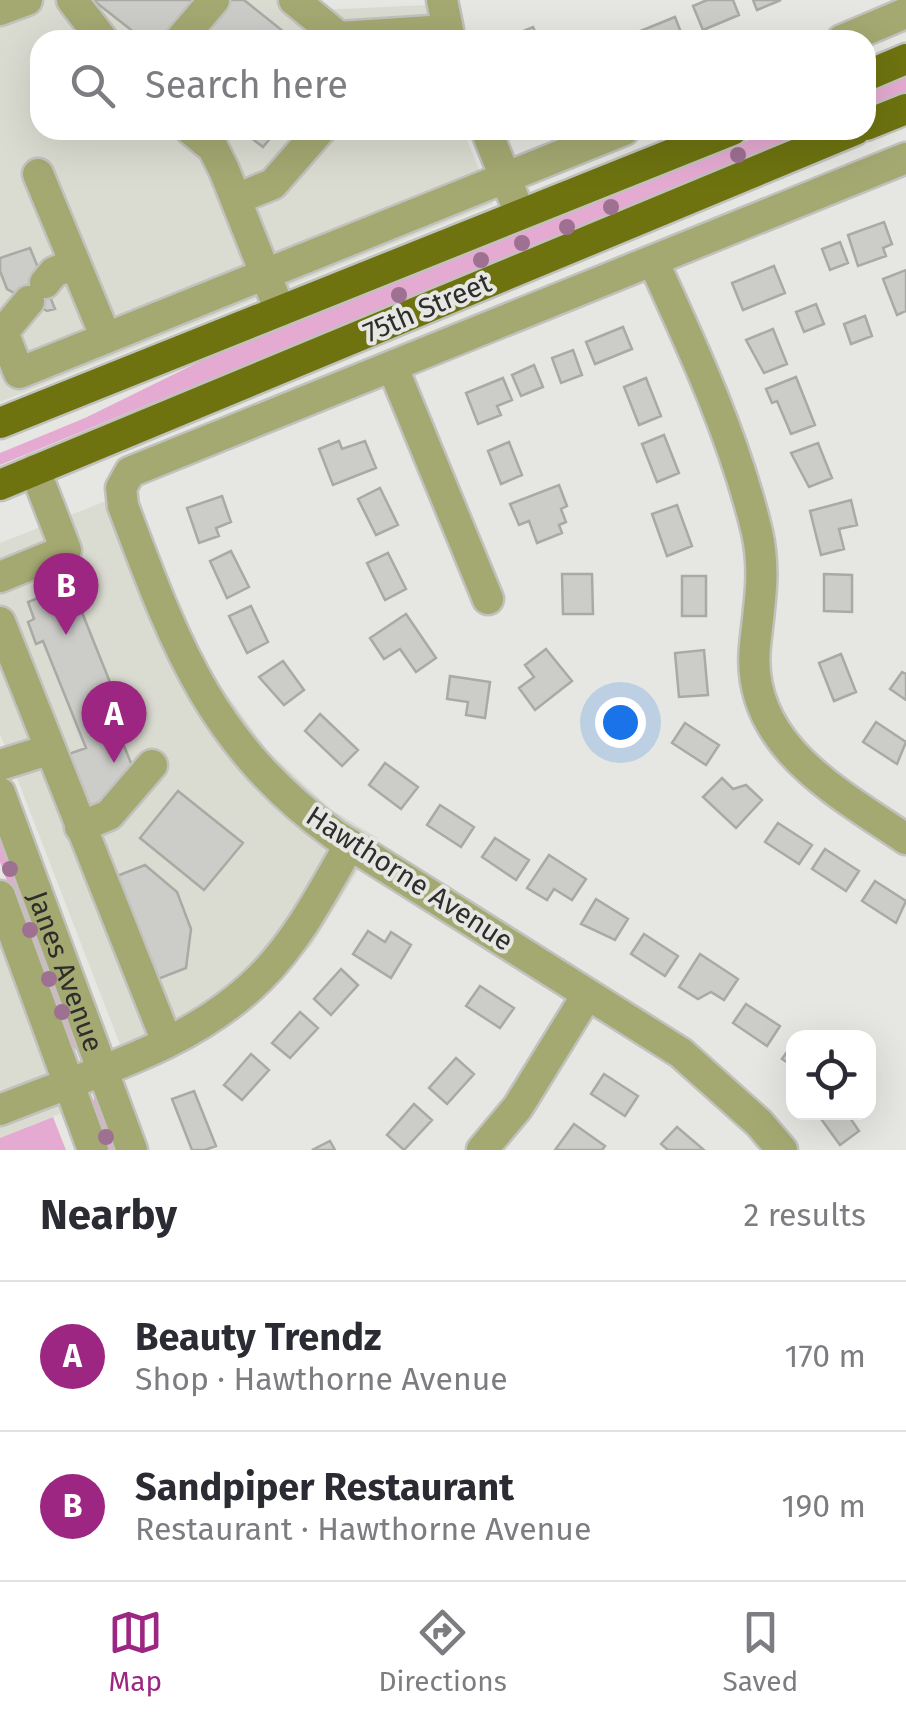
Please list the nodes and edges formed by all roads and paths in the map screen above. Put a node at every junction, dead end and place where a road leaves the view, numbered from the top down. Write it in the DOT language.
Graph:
graph roads {
  1 [pos="27,0"];
  2 [pos="72,0"];
  3 [pos="214,0"];
  4 [pos="294,0"];
  5 [pos="0,10"];
  6 [pos="906,14"];
  7 [pos="447,23"];
  8 [pos="95,30"];
  9 [pos="188,30"];
  10 [pos="331,30"];
  11 [pos="408,30"];
  12 [pos="867,30"];
  13 [pos="906,60"];
  14 [pos="876,72"];
  15 [pos="906,109"];
  16 [pos="876,122"];
  17 [pos="203,140"];
  18 [pos="311,140"];
  19 [pos="490,140"];
  20 [pos="600,140"];
  21 [pos="707,140"];
  22 [pos="831,140"];
  23 [pos="906,158"];
  24 [pos="38,174"];
  25 [pos="506,179"];
  26 [pos="236,199"];
  27 [pos="520,216"];
  28 [pos="654,261"];
  29 [pos="76,264"];
  30 [pos="266,276"];
  31 [pos="280,310"];
  32 [pos="106,338"];
  33 [pos="393,368"];
  34 [pos="0,423"];
  35 [pos="35,470"];
  36 [pos="0,485"];
  37 [pos="0,577"];
  38 [pos="488,598"];
  39 [pos="0,622"];
  40 [pos="48,750"];
  41 [pos="152,764"];
  42 [pos="0,765"];
  43 [pos="0,792"];
  44 [pos="80,826"];
  45 [pos="906,838"];
  46 [pos="350,844"];
  47 [pos="0,896"];
  48 [pos="587,994"];
  49 [pos="167,1042"];
  50 [pos="100,1070"];
  51 [pos="67,1082"];
  52 [pos="1,1110"];
  53 [pos="93,1150"];
  54 [pos="132,1150"];
  55 [pos="482,1150"];
  56 [pos="782,1150"];
  1 -- 5 [label="street"];
  2 -- 8 [label="street"];
  3 -- 9 [label="street"];
  4 -- 10 [label="street"];
  6 -- 12 [label="street"];
  7 -- 11 [label="street"];
  13 -- 14 [label="main road"];
  15 -- 16 [label="main road"];
  17 -- 26 [label="street"];
  18 -- 26 [label="street"];
  19 -- 25 [label="street"];
  20 -- 25 [label="street"];
  21 -- 27 [label="main road, 75th Street"];
  22 -- 35 [label="main road, 75th Street"];
  23 -- 28 [label="street"];
  24 -- 29 [label="street"];
  25 -- 27 [label="street"];
  25 -- 30 [label="street"];
  26 -- 30 [label="street"];
  27 -- 31 [label="main road, 75th Street"];
  28 -- 33 [label="street"];
  28 -- 45 [label="street"];
  29 -- 32 [label="street"];
  29 -- 32 [label="street"];
  30 -- 31 [label="street"];
  30 -- 32 [label="street"];
  31 -- 34 [label="main road, 75th Street"];
  33 -- 38 [label="street"];
  33 -- 46 [label="street, Hawthorne Avenue"];
  35 -- 36 [label="main road, 75th Street"];
  35 -- 37 [label="street"];
  39 -- 40 [label="street"];
  40 -- 42 [label="street"];
  40 -- 44 [label="street"];
  41 -- 44 [label="street"];
  43 -- 50 [label="street, Janes Avenue"];
  44 -- 49 [label="street"];
  46 -- 48 [label="street, Hawthorne Avenue"];
  46 -- 49 [label="street"];
  47 -- 51 [label="street, Janes Avenue"];
  48 -- 55 [label="street"];
  48 -- 56 [label="street, Hawthorne Avenue"];
  49 -- 50 [label="street"];
  50 -- 51 [label="street"];
  50 -- 54 [label="street, Janes Avenue"];
  51 -- 52 [label="street"];
  51 -- 53 [label="street, Janes Avenue"];
}
